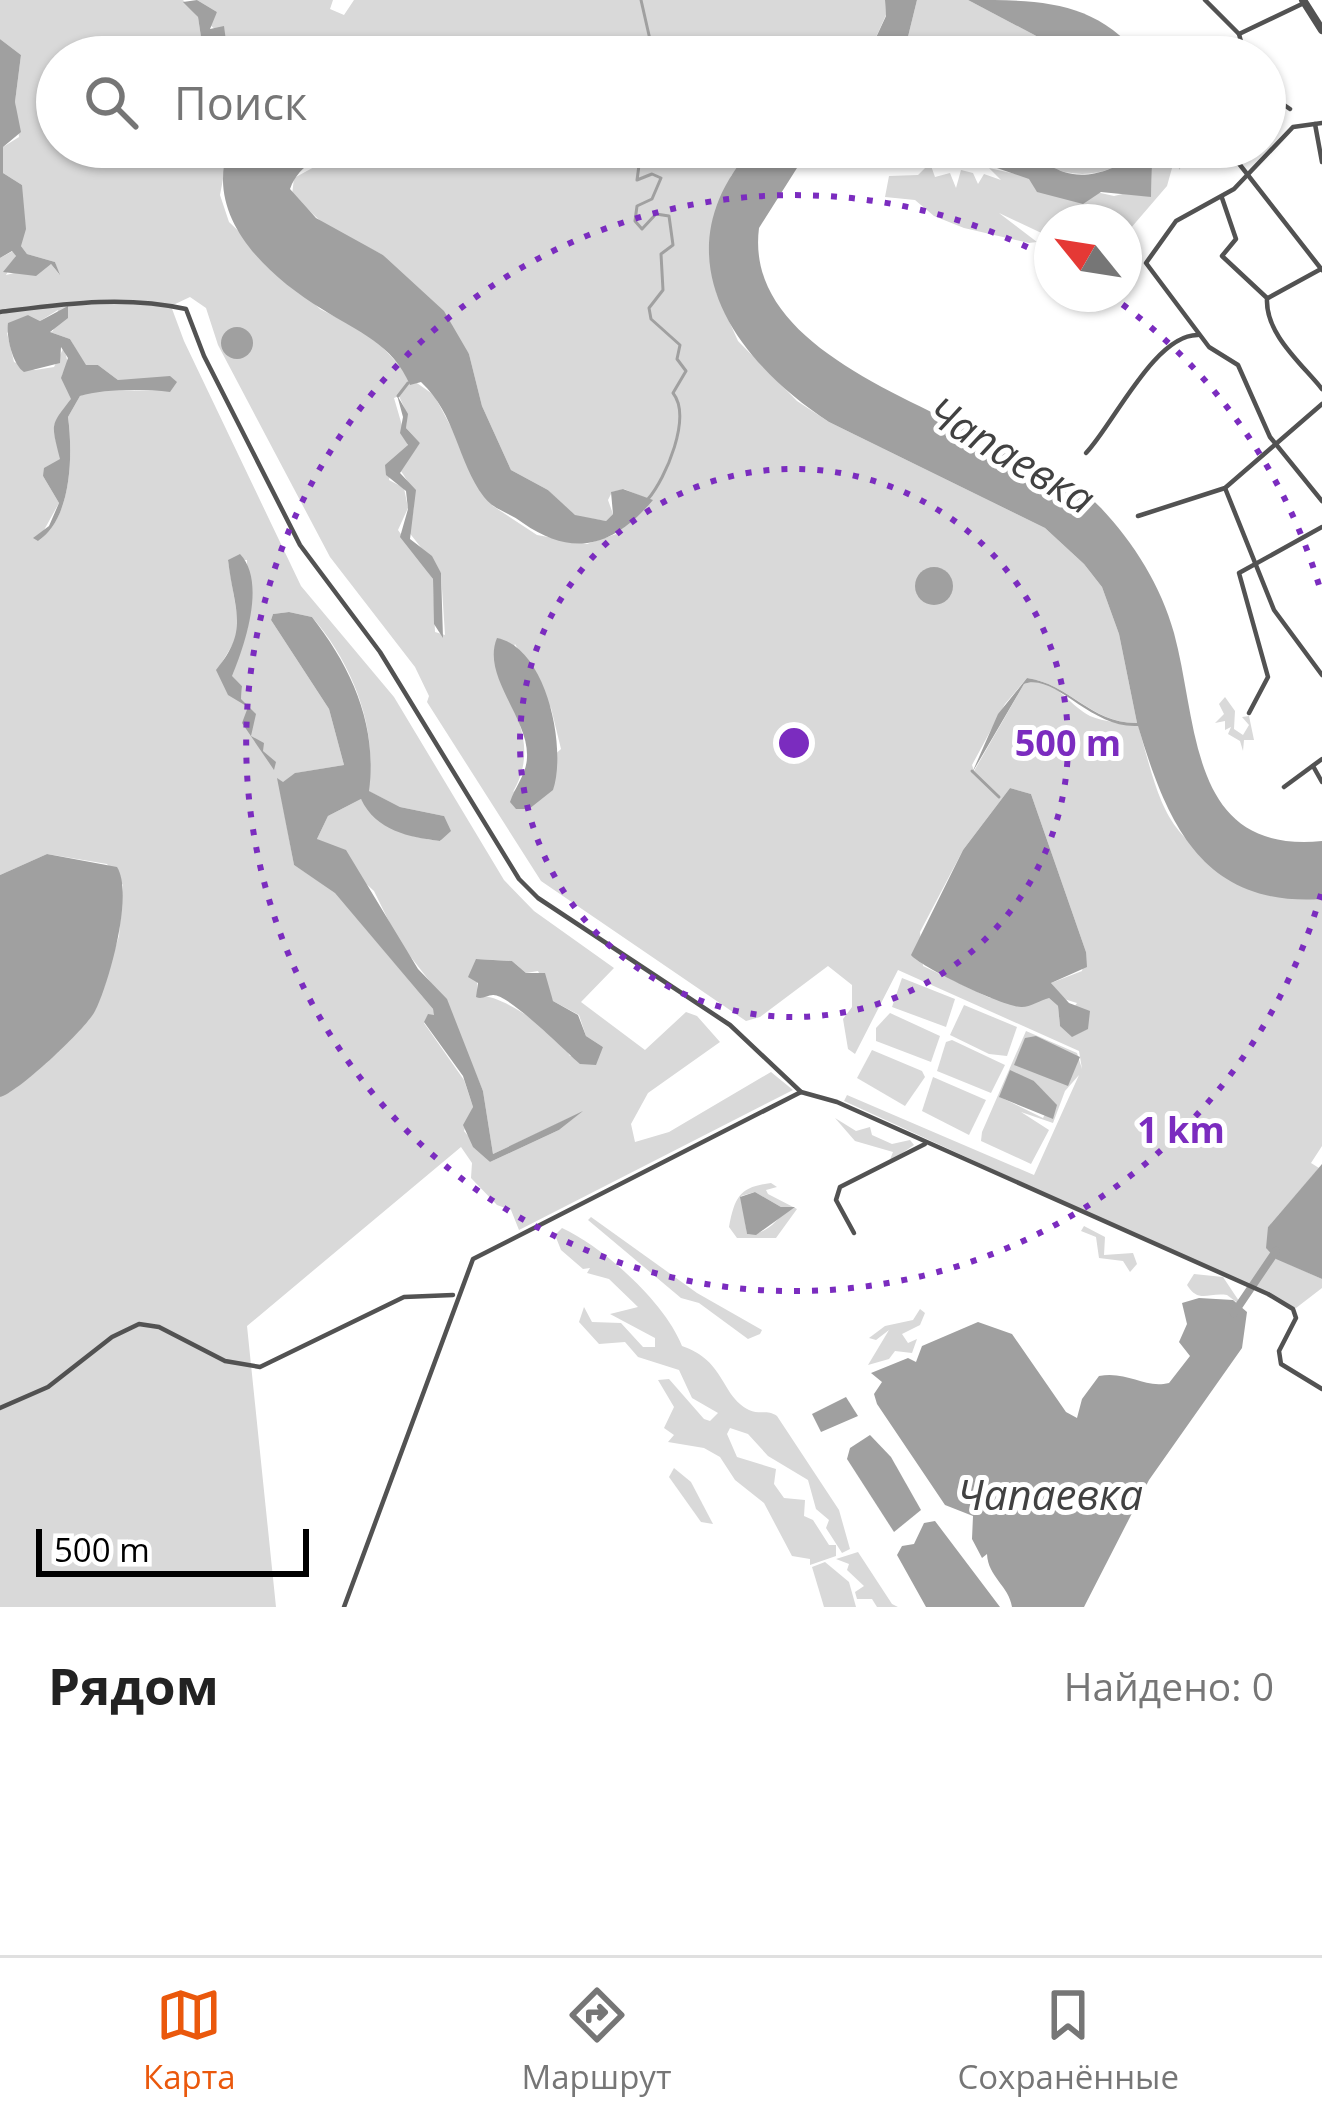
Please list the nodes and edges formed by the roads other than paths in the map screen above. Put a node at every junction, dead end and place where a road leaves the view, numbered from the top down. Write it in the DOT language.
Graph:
graph roads {
  1 [pos="1205,0"];
  2 [pos="1304,1"];
  3 [pos="1322,31"];
  4 [pos="1239,34"];
  5 [pos="1286,106"];
  6 [pos="1290,109"];
  7 [pos="1319,128"];
  8 [pos="1286,135"];
  9 [pos="1322,162"];
  10 [pos="1244,168"];
  11 [pos="1256,168"];
  12 [pos="1250,175"];
  13 [pos="1222,198"];
  14 [pos="1322,270"];
  15 [pos="1267,298"];
  16 [pos="0,311"];
  17 [pos="1199,336"];
  18 [pos="1322,389"];
  19 [pos="1322,404"];
  20 [pos="1277,446"];
  21 [pos="1086,453"];
  22 [pos="1225,488"];
  23 [pos="1322,501"];
  24 [pos="1138,516"];
  25 [pos="1322,526"];
  26 [pos="1254,565"];
  27 [pos="1322,675"];
  28 [pos="1249,712"];
  29 [pos="1322,759"];
  30 [pos="1313,766"];
  31 [pos="1322,782"];
  32 [pos="1284,788"];
  33 [pos="801,1092"];
  34 [pos="926,1144"];
  35 [pos="854,1233"];
  36 [pos="455,1294"];
  37 [pos="1322,1389"];
  38 [pos="0,1408"];
  39 [pos="344,1607"];
  1 -- 4 [label="street"];
  2 -- 3 [label="street"];
  2 -- 4 [label="street"];
  5 -- 6 [label="street"];
  7 -- 8 [label="street"];
  7 -- 9 [label="street"];
  10 -- 12 [label="street"];
  11 -- 12 [label="street"];
  12 -- 13 [label="street"];
  12 -- 14 [label="street"];
  13 -- 15 [label="street"];
  13 -- 17 [label="street"];
  14 -- 15 [label="street"];
  15 -- 18 [label="street"];
  16 -- 33 [label="street"];
  17 -- 20 [label="street"];
  17 -- 21 [label="street"];
  19 -- 20 [label="street"];
  20 -- 22 [label="street"];
  20 -- 23 [label="street"];
  22 -- 24 [label="street"];
  22 -- 26 [label="street"];
  25 -- 26 [label="street"];
  26 -- 27 [label="street"];
  26 -- 28 [label="street"];
  29 -- 30 [label="street"];
  30 -- 31 [label="street"];
  30 -- 32 [label="street"];
  33 -- 34 [label="street"];
  33 -- 36 [label="street"];
  34 -- 35 [label="street"];
  34 -- 37 [label="street"];
  36 -- 38 [label="street"];
  36 -- 39 [label="street"];
}
